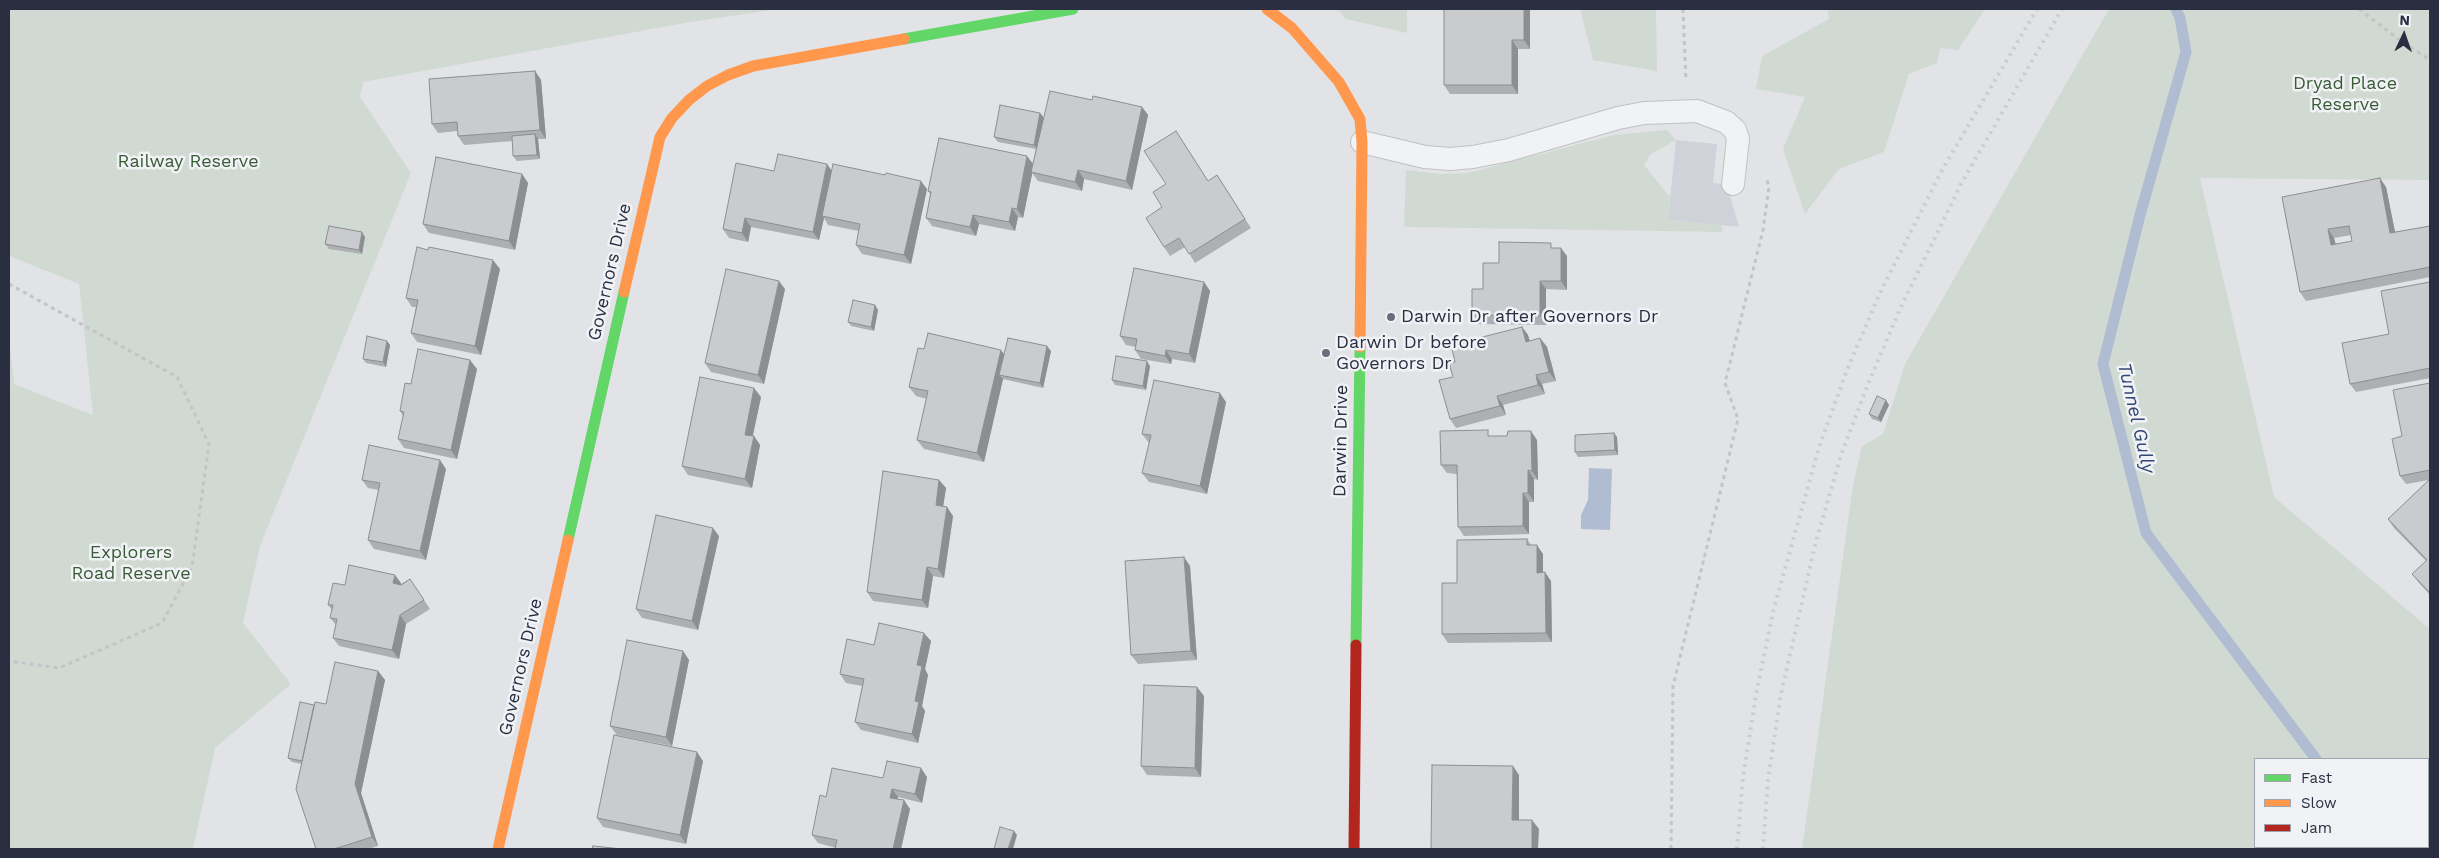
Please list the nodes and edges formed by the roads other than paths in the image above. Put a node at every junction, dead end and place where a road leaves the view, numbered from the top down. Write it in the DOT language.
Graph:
graph roads {
  1 [pos="1073,9"];
  2 [pos="1267,9"];
  3 [pos="1362,142"];
  4 [pos="1732,184"];
  5 [pos="498,849"];
  6 [pos="1354,849"];
  1 -- 5 [label="main road, Governors Drive"];
  2 -- 3 [label="main road, Darwin Drive"];
  3 -- 4 [label="lane"];
  3 -- 6 [label="main road, Darwin Drive"];
}
